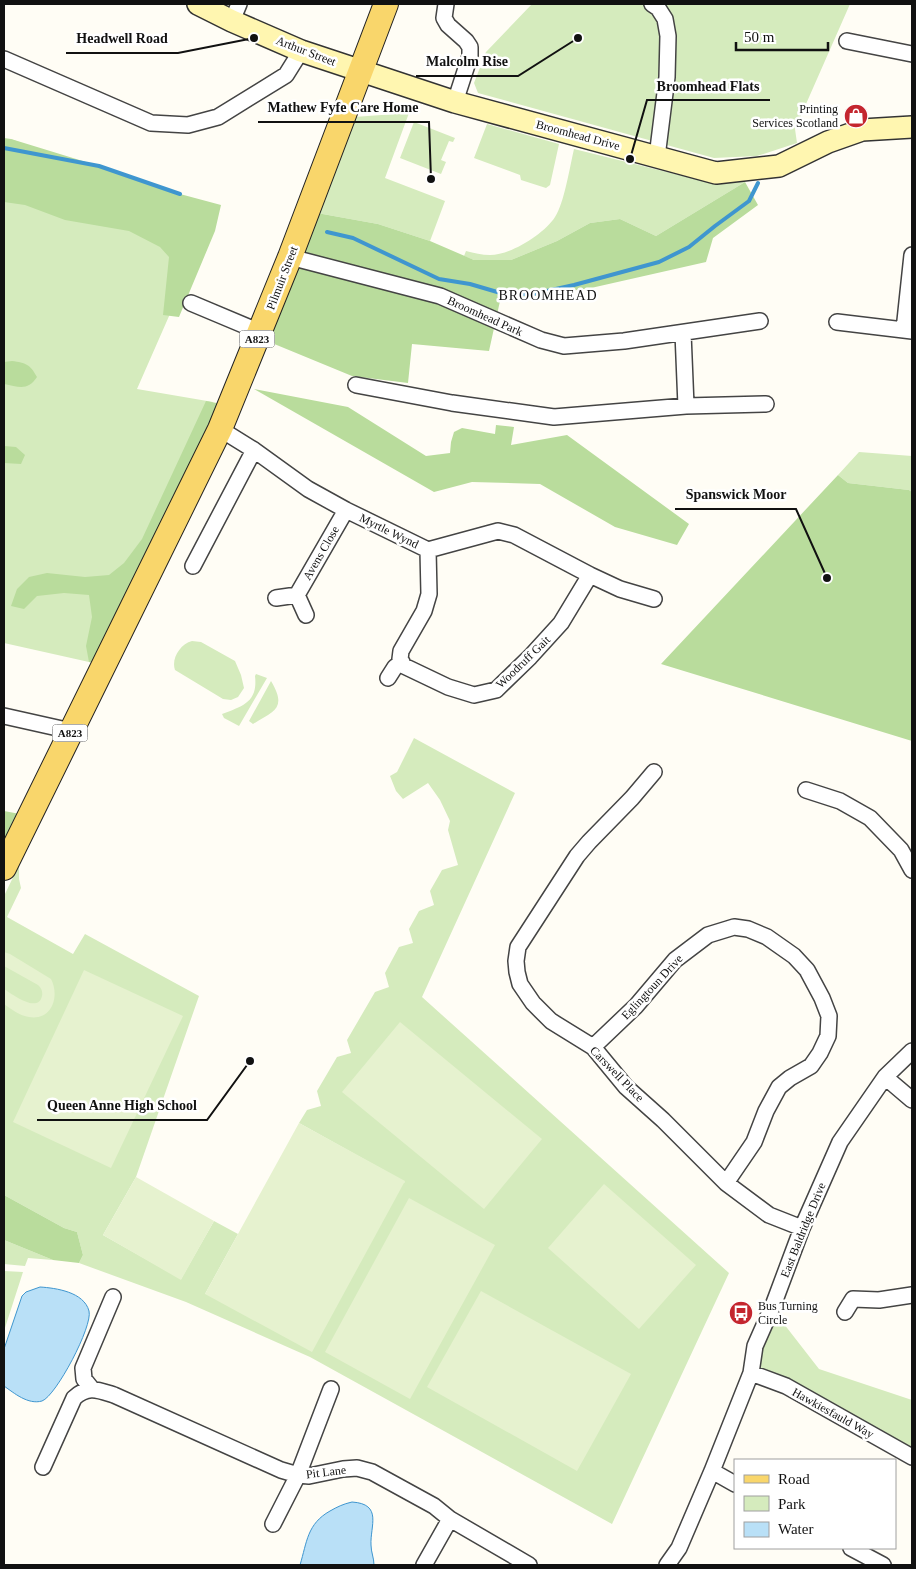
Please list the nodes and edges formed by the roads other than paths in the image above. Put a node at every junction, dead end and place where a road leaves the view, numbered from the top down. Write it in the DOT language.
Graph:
graph roads {
  1 [pos="198,4"];
  2 [pos="386,4"];
  3 [pos="446,4"];
  4 [pos="652,4"];
  5 [pos="236,12"];
  6 [pos="847,41"];
  7 [pos="301,50"];
  8 [pos="912,54"];
  9 [pos="4,59"];
  10 [pos="360,71"];
  11 [pos="455,102"];
  12 [pos="912,127"];
  13 [pos="657,157"];
  14 [pos="912,255"];
  15 [pos="290,257"];
  16 [pos="191,303"];
  17 [pos="760,321"];
  18 [pos="837,322"];
  19 [pos="908,330"];
  20 [pos="260,332"];
  21 [pos="683,333"];
  22 [pos="356,384"];
  23 [pos="766,404"];
  24 [pos="686,406"];
  25 [pos="220,429"];
  26 [pos="254,450"];
  27 [pos="346,510"];
  28 [pos="428,550"];
  29 [pos="193,566"];
  30 [pos="590,575"];
  31 [pos="297,595"];
  32 [pos="276,598"];
  33 [pos="654,599"];
  34 [pos="306,615"];
  35 [pos="402,662"];
  36 [pos="388,678"];
  37 [pos="4,716"];
  38 [pos="71,731"];
  39 [pos="654,772"];
  40 [pos="806,790"];
  41 [pos="907,847"];
  42 [pos="4,868"];
  43 [pos="912,870"];
  44 [pos="593,1047"];
  45 [pos="912,1051"];
  46 [pos="885,1077"];
  47 [pos="912,1100"];
  48 [pos="726,1183"];
  49 [pos="802,1228"];
  50 [pos="912,1295"];
  51 [pos="113,1297"];
  52 [pos="849,1299"];
  53 [pos="751,1373"];
  54 [pos="92,1389"];
  55 [pos="332,1389"];
  56 [pos="912,1457"];
  57 [pos="43,1467"];
  58 [pos="712,1471"];
  59 [pos="298,1475"];
  60 [pos="734,1483"];
  61 [pos="450,1519"];
  62 [pos="273,1524"];
  63 [pos="853,1549"];
  64 [pos="424,1565"];
  65 [pos="529,1565"];
  66 [pos="667,1565"];
  67 [pos="883,1565"];
  1 -- 5 [label="main road, Arthur Street"];
  2 -- 10 [label="main road, Pilmuir Street / A823"];
  3 -- 11 [label="street"];
  4 -- 13 [label="street"];
  5 -- 7 [label="main road, Arthur Street"];
  6 -- 8 [label="street"];
  7 -- 9 [label="street"];
  7 -- 10 [label="main road, Arthur Street"];
  10 -- 11 [label="main road, Broomhead Drive"];
  10 -- 15 [label="main road, Pilmuir Street / A823"];
  11 -- 13 [label="main road, Broomhead Drive"];
  12 -- 13 [label="main road, Broomhead Drive"];
  14 -- 19 [label="street"];
  15 -- 20 [label="main road, Pilmuir Street / A823"];
  15 -- 21 [label="street, Broomhead Park"];
  16 -- 20 [label="street"];
  17 -- 21 [label="street, Broomhead Park"];
  18 -- 19 [label="street"];
  20 -- 25 [label="main road, Pilmuir Street / A823"];
  21 -- 24 [label="street"];
  22 -- 24 [label="street"];
  23 -- 24 [label="street"];
  25 -- 26 [label="street, Myrtle Wynd"];
  25 -- 38 [label="main road, Pilmuir Street / A823"];
  26 -- 27 [label="street, Myrtle Wynd"];
  26 -- 29 [label="street"];
  27 -- 28 [label="street, Myrtle Wynd"];
  27 -- 31 [label="street, Avens Close"];
  28 -- 30 [label="street, Myrtle Wynd"];
  28 -- 35 [label="street"];
  30 -- 33 [label="street, Myrtle Wynd"];
  30 -- 35 [label="street, Woodruff Gait"];
  31 -- 32 [label="street, Avens Close"];
  31 -- 34 [label="street, Avens Close"];
  35 -- 36 [label="street"];
  37 -- 38 [label="street"];
  38 -- 42 [label="main road, A823"];
  39 -- 44 [label="street, Carswell Place"];
  40 -- 41 [label="street"];
  41 -- 43 [label="street"];
  44 -- 48 [label="street, Carswell Place"];
  44 -- 48 [label="street, Eglingtoun Drive"];
  45 -- 46 [label="street, East Baldridge Drive"];
  46 -- 47 [label="street"];
  46 -- 49 [label="street, East Baldridge Drive"];
  48 -- 49 [label="street, Carswell Place"];
  49 -- 53 [label="street, East Baldridge Drive"];
  50 -- 52 [label="street"];
  51 -- 54 [label="street"];
  53 -- 56 [label="street, Hawkiesfauld Way"];
  53 -- 58 [label="street, East Baldridge Drive"];
  54 -- 57 [label="street"];
  54 -- 59 [label="street, Pit Lane"];
  55 -- 59 [label="street"];
  58 -- 60 [label="street"];
  58 -- 66 [label="street, East Baldridge Drive"];
  59 -- 61 [label="street, Pit Lane"];
  59 -- 62 [label="street"];
  61 -- 64 [label="street"];
  61 -- 65 [label="street, Pit Lane"];
  63 -- 67 [label="street"];
}
